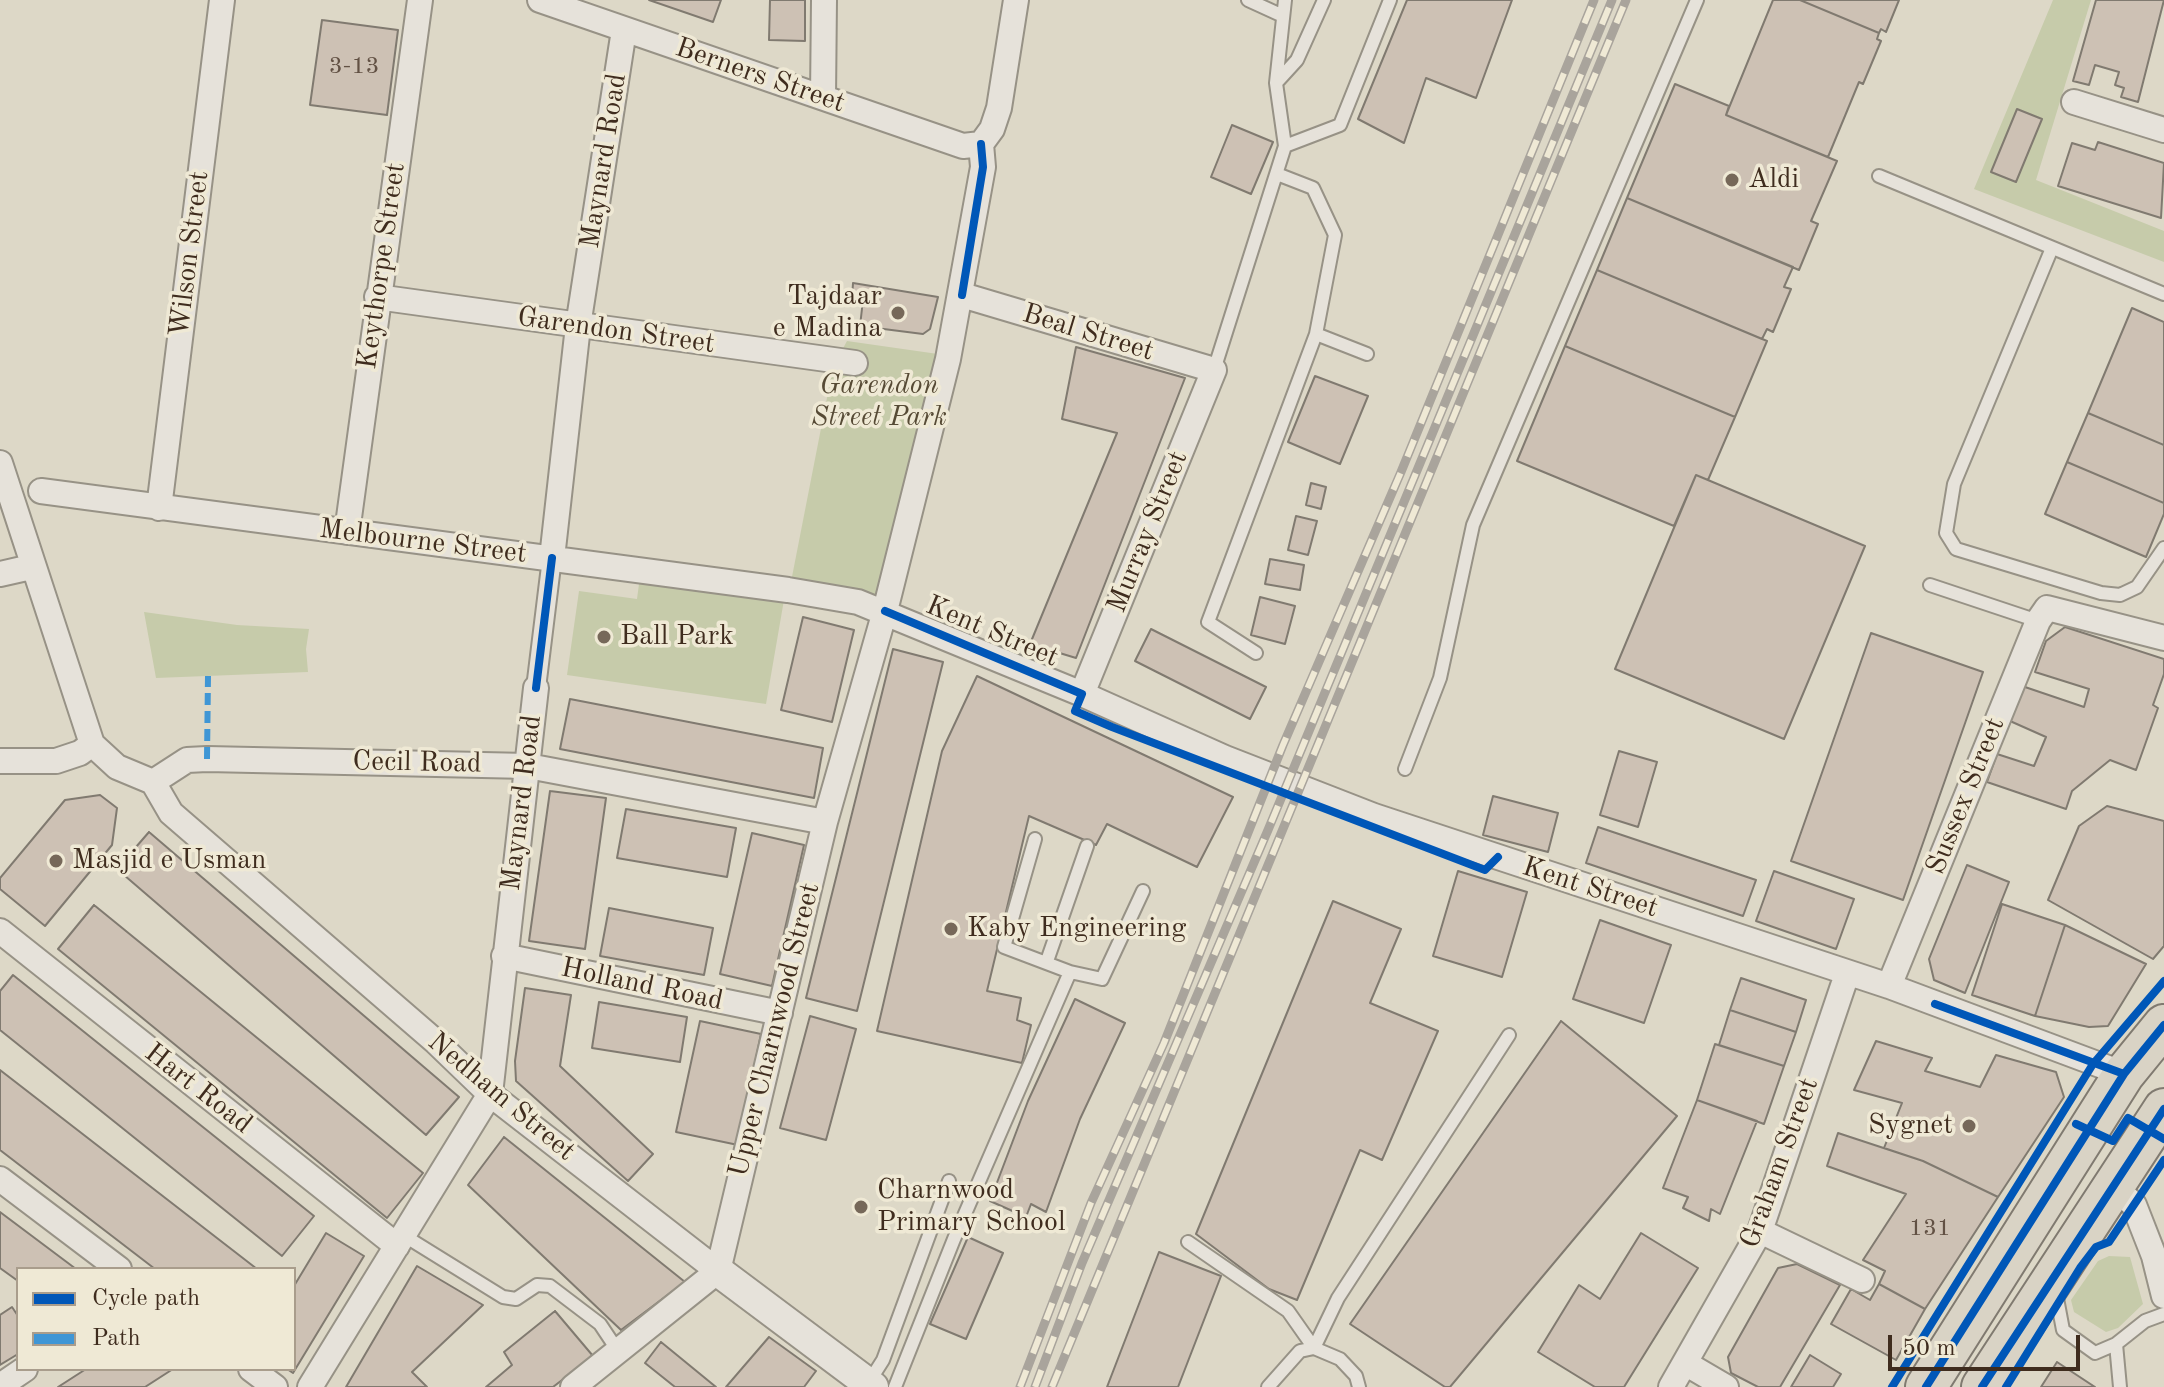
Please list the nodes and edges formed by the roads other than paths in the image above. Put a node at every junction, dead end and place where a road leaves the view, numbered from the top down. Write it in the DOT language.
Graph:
graph roads {
  1 [pos="222,0"];
  2 [pos="420,0"];
  3 [pos="540,0"];
  4 [pos="824,0"];
  5 [pos="1016,0"];
  6 [pos="1248,0"];
  7 [pos="1285,0"];
  8 [pos="1324,0"];
  9 [pos="1390,0"];
  10 [pos="1697,0"];
  11 [pos="1283,16"];
  12 [pos="624,30"];
  13 [pos="1276,83"];
  14 [pos="823,97"];
  15 [pos="2074,102"];
  16 [pos="2164,130"];
  17 [pos="981,144"];
  18 [pos="1285,146"];
  19 [pos="1277,174"];
  20 [pos="1879,176"];
  21 [pos="2052,248"];
  22 [pos="2164,294"];
  23 [pos="962,295"];
  24 [pos="377,297"];
  25 [pos="578,326"];
  26 [pos="1316,334"];
  27 [pos="1367,354"];
  28 [pos="855,363"];
  29 [pos="1214,370"];
  30 [pos="0,463"];
  31 [pos="41,491"];
  32 [pos="159,508"];
  33 [pos="347,532"];
  34 [pos="2164,548"];
  35 [pos="552,558"];
  36 [pos="31,567"];
  37 [pos="0,574"];
  38 [pos="1930,585"];
  39 [pos="885,611"];
  40 [pos="2043,614"];
  41 [pos="2164,638"];
  42 [pos="1256,653"];
  43 [pos="536,688"];
  44 [pos="1082,694"];
  45 [pos="92,744"];
  46 [pos="0,761"];
  47 [pos="528,766"];
  48 [pos="1405,769"];
  49 [pos="153,782"];
  50 [pos="825,822"];
  51 [pos="1035,839"];
  52 [pos="1087,846"];
  53 [pos="1143,891"];
  54 [pos="0,931"];
  55 [pos="504,956"];
  56 [pos="1047,961"];
  57 [pos="1070,972"];
  58 [pos="1847,974"];
  59 [pos="1889,986"];
  60 [pos="780,1013"];
  61 [pos="2164,1025"];
  62 [pos="1509,1035"];
  63 [pos="2164,1072"];
  64 [pos="2124,1074"];
  65 [pos="490,1094"];
  66 [pos="2164,1109"];
  67 [pos="0,1179"];
  68 [pos="949,1181"];
  69 [pos="2113,1185"];
  70 [pos="1760,1231"];
  71 [pos="400,1240"];
  72 [pos="1188,1242"];
  73 [pos="116,1267"];
  74 [pos="718,1271"];
  75 [pos="2054,1275"];
  76 [pos="1862,1280"];
  77 [pos="1985,1291"];
  78 [pos="2164,1296"];
  79 [pos="2164,1314"];
  80 [pos="2116,1344"];
  81 [pos="1314,1348"];
  82 [pos="618,1351"];
  83 [pos="1685,1363"];
  84 [pos="22,1371"];
  85 [pos="254,1371"];
  86 [pos="0,1386"];
  87 [pos="879,1386"];
  88 [pos="275,1387"];
  89 [pos="310,1387"];
  90 [pos="573,1387"];
  91 [pos="1268,1387"];
  92 [pos="1359,1387"];
  93 [pos="1671,1387"];
  94 [pos="1726,1387"];
  95 [pos="1926,1387"];
  96 [pos="1982,1387"];
  97 [pos="2120,1387"];
  1 -- 32 [label="street, Wilson Street"];
  2 -- 24 [label="street, Keythorpe Street"];
  3 -- 12 [label="street, Berners Street"];
  4 -- 14 [label="street"];
  5 -- 17 [label="street"];
  6 -- 11 [label="lane"];
  7 -- 11 [label="lane"];
  8 -- 13 [label="lane"];
  9 -- 18 [label="lane"];
  10 -- 48 [label="lane"];
  11 -- 13 [label="lane"];
  12 -- 14 [label="street, Berners Street"];
  12 -- 25 [label="street, Maynard Road"];
  13 -- 18 [label="lane"];
  14 -- 17 [label="street, Berners Street"];
  15 -- 16 [label="street"];
  17 -- 23 [label="street, Upper Charnwood Street"];
  18 -- 19 [label="lane"];
  19 -- 26 [label="lane"];
  19 -- 29 [label="lane"];
  20 -- 21 [label="lane"];
  21 -- 22 [label="lane"];
  21 -- 34 [label="lane"];
  23 -- 29 [label="street, Beal Street"];
  23 -- 39 [label="street, Upper Charnwood Street"];
  24 -- 25 [label="street, Garendon Street"];
  24 -- 33 [label="street, Keythorpe Street"];
  25 -- 28 [label="street, Garendon Street"];
  25 -- 35 [label="street, Maynard Road"];
  26 -- 27 [label="lane"];
  26 -- 42 [label="lane"];
  29 -- 44 [label="street, Murray Street"];
  30 -- 36 [label="street"];
  31 -- 32 [label="street, Melbourne Street"];
  32 -- 33 [label="street, Melbourne Street"];
  33 -- 35 [label="street, Melbourne Street"];
  35 -- 39 [label="street, Melbourne Street"];
  35 -- 43 [label="street, Maynard Road"];
  36 -- 37 [label="street"];
  36 -- 45 [label="street"];
  38 -- 40 [label="lane"];
  39 -- 44 [label="street, Kent Street"];
  39 -- 50 [label="street, Upper Charnwood Street"];
  40 -- 41 [label="street"];
  40 -- 59 [label="street, Sussex Street"];
  43 -- 47 [label="street, Maynard Road"];
  44 -- 58 [label="street, Kent Street"];
  45 -- 46 [label="street"];
  45 -- 49 [label="street"];
  47 -- 49 [label="street, Cecil Road"];
  47 -- 50 [label="street, Cecil Road"];
  47 -- 55 [label="street, Maynard Road"];
  49 -- 65 [label="street, Nedham Street"];
  50 -- 60 [label="street, Upper Charnwood Street"];
  51 -- 56 [label="lane"];
  52 -- 56 [label="lane"];
  53 -- 57 [label="lane"];
  54 -- 71 [label="street, Hart Road"];
  55 -- 60 [label="street, Holland Road"];
  55 -- 65 [label="street, Maynard Road"];
  56 -- 57 [label="lane"];
  57 -- 87 [label="lane"];
  58 -- 59 [label="street, Kent Street"];
  58 -- 70 [label="street, Graham Street"];
  59 -- 64 [label="street, Kent Street"];
  60 -- 74 [label="street, Upper Charnwood Street"];
  61 -- 64 [label="main road"];
  62 -- 81 [label="lane"];
  63 -- 64 [label="main road"];
  64 -- 77 [label="main road"];
  65 -- 71 [label="street, Maynard Road"];
  65 -- 74 [label="street, Nedham Street"];
  66 -- 69 [label="main road"];
  67 -- 73 [label="street"];
  68 -- 87 [label="lane"];
  69 -- 75 [label="main road"];
  69 -- 77 [label="main road"];
  69 -- 78 [label="street"];
  70 -- 76 [label="street"];
  70 -- 83 [label="street, Graham Street"];
  71 -- 82 [label="lane"];
  71 -- 89 [label="street, Maynard Road"];
  72 -- 81 [label="lane"];
  74 -- 82 [label="street"];
  74 -- 87 [label="street, Nedham Street"];
  75 -- 80 [label="lane"];
  75 -- 96 [label="main road"];
  77 -- 95 [label="main road"];
  79 -- 80 [label="lane"];
  80 -- 97 [label="lane"];
  81 -- 91 [label="lane"];
  81 -- 92 [label="lane"];
  82 -- 90 [label="street"];
  83 -- 93 [label="street, Graham Street"];
  83 -- 94 [label="street"];
  84 -- 86 [label="street"];
  85 -- 88 [label="street"];
}
